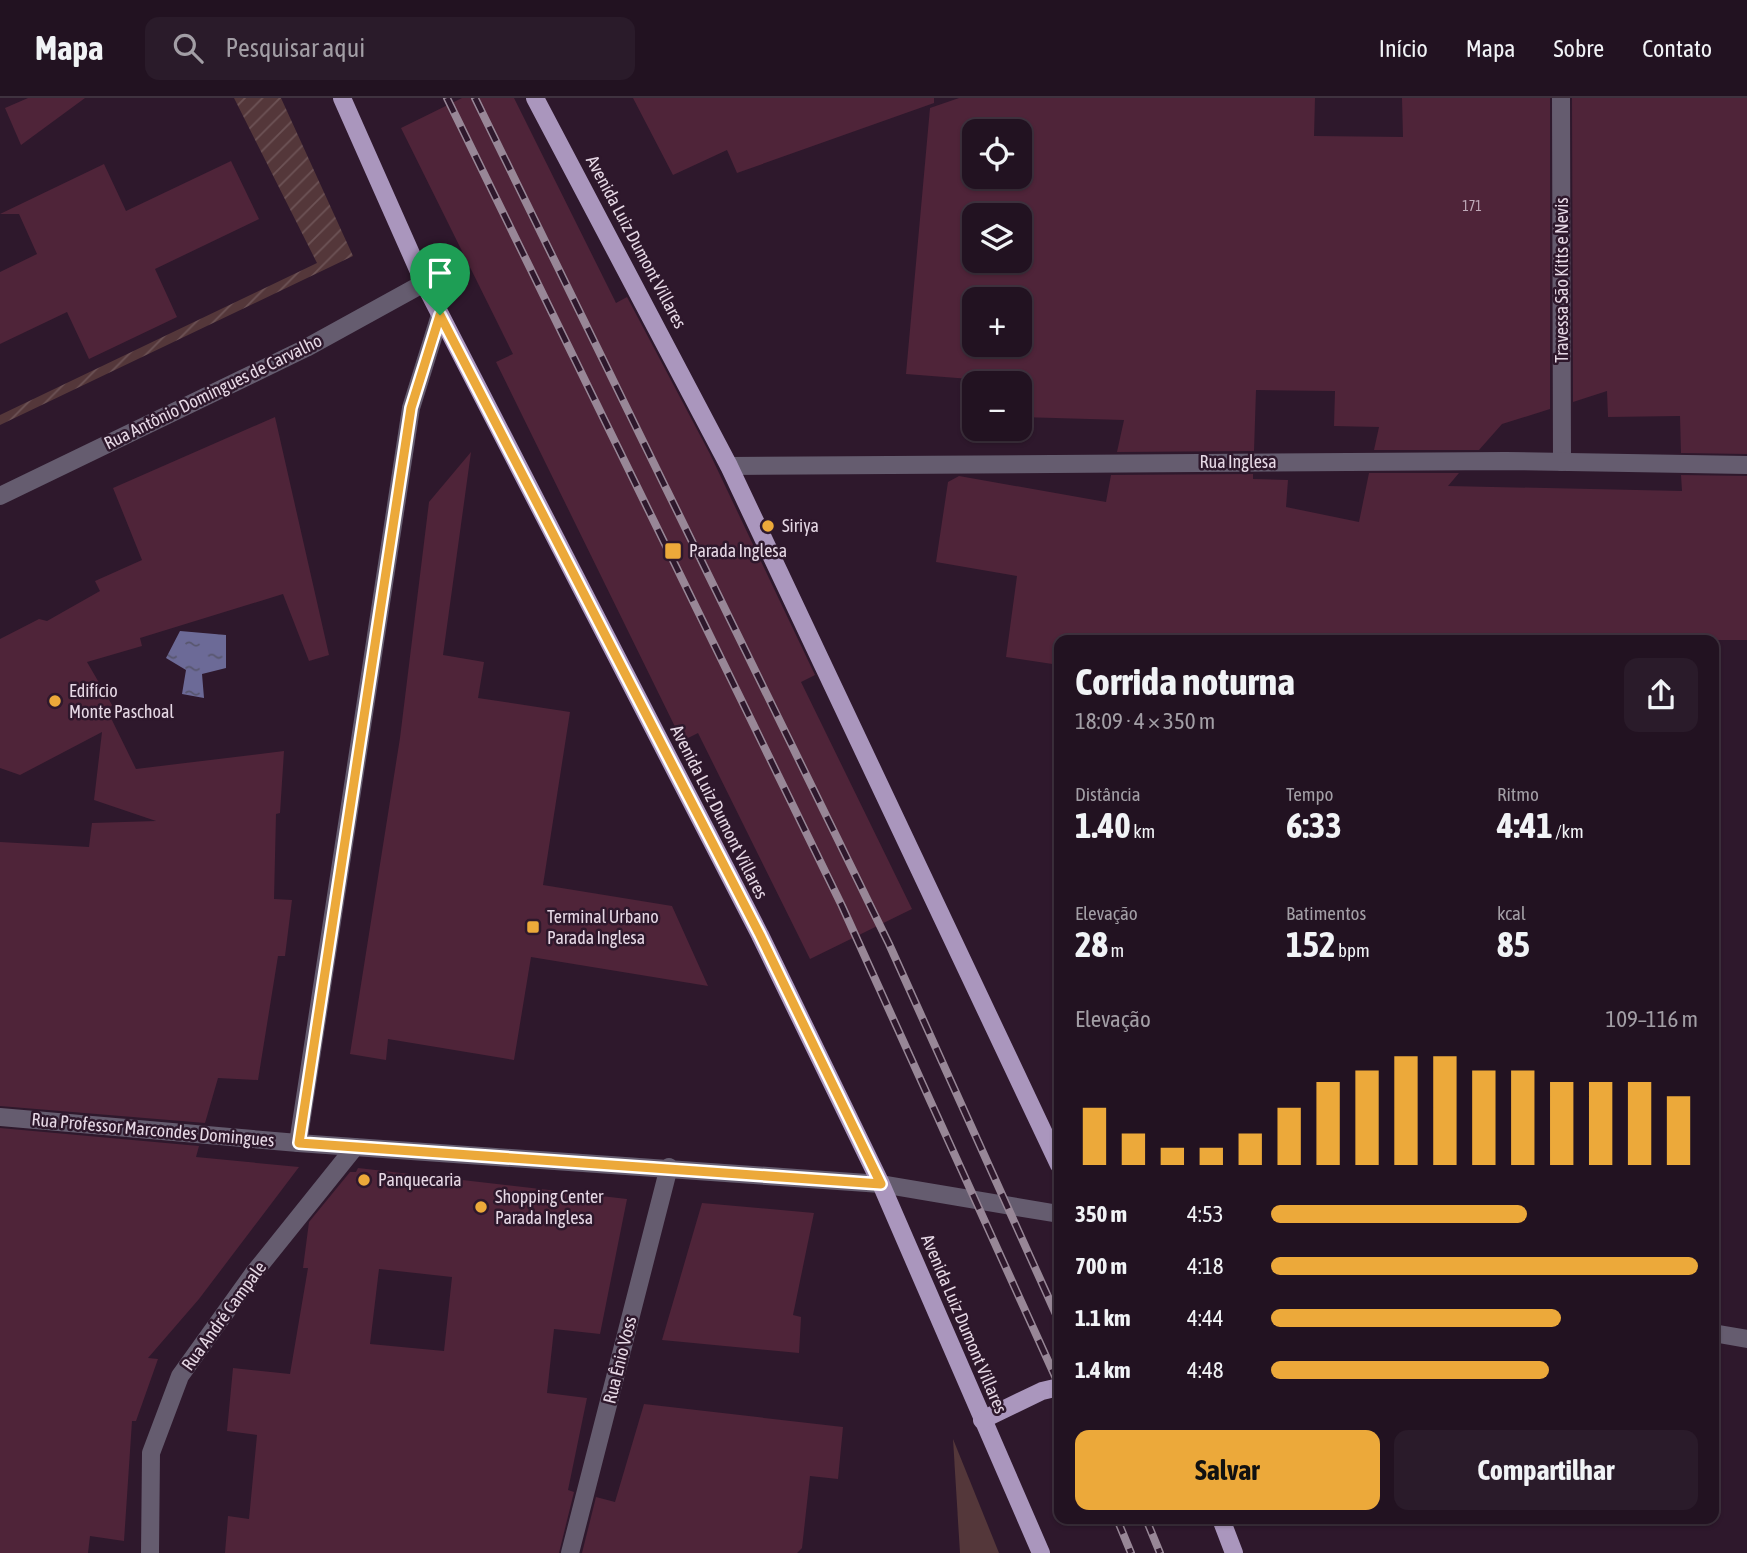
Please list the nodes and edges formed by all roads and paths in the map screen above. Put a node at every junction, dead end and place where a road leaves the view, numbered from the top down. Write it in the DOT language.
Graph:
graph roads {
  1 [pos="342,98"];
  2 [pos="535,98"];
  3 [pos="1561,98"];
  4 [pos="424,283"];
  5 [pos="440,315"];
  6 [pos="1562,462"];
  7 [pos="1747,465"];
  8 [pos="729,466"];
  9 [pos="0,496"];
  10 [pos="0,1117"];
  11 [pos="299,1143"];
  12 [pos="355,1147"];
  13 [pos="1054,1154"];
  14 [pos="669,1167"];
  15 [pos="881,1184"];
  16 [pos="1054,1213"];
  17 [pos="1719,1334"];
  18 [pos="1747,1339"];
  19 [pos="1054,1388"];
  20 [pos="982,1420"];
  21 [pos="1223,1524"];
  22 [pos="150,1553"];
  23 [pos="570,1553"];
  24 [pos="1041,1553"];
  25 [pos="1234,1553"];
  1 -- 4 [label="main road, Avenida Luiz Dumont Villares"];
  2 -- 8 [label="main road, Avenida Luiz Dumont Villares"];
  3 -- 6 [label="street, Travessa São Kitts e Nevis"];
  4 -- 5 [label="main road, Avenida Luiz Dumont Villares"];
  4 -- 9 [label="street, Rua Antônio Domingues de Carvalho"];
  5 -- 11 [label="street"];
  5 -- 15 [label="main road, Avenida Luiz Dumont Villares"];
  6 -- 7 [label="street, Rua Inglesa"];
  6 -- 8 [label="street, Rua Inglesa"];
  8 -- 13 [label="main road, Avenida Luiz Dumont Villares"];
  10 -- 11 [label="street, Rua Professor Marcondes Domingues"];
  11 -- 12 [label="street, Rua Professor Marcondes Domingues"];
  12 -- 14 [label="street, Rua Professor Marcondes Domingues"];
  12 -- 22 [label="street, Rua André Campale"];
  14 -- 15 [label="street, Rua Professor Marcondes Domingues"];
  14 -- 23 [label="street, Rua Ênio Voss"];
  15 -- 16 [label="street, Rua Professor Marcondes Domingues"];
  15 -- 20 [label="main road, Avenida Luiz Dumont Villares"];
  17 -- 18 [label="street"];
  19 -- 20 [label="main road"];
  20 -- 24 [label="main road, Avenida Luiz Dumont Villares"];
  21 -- 25 [label="main road"];
}
